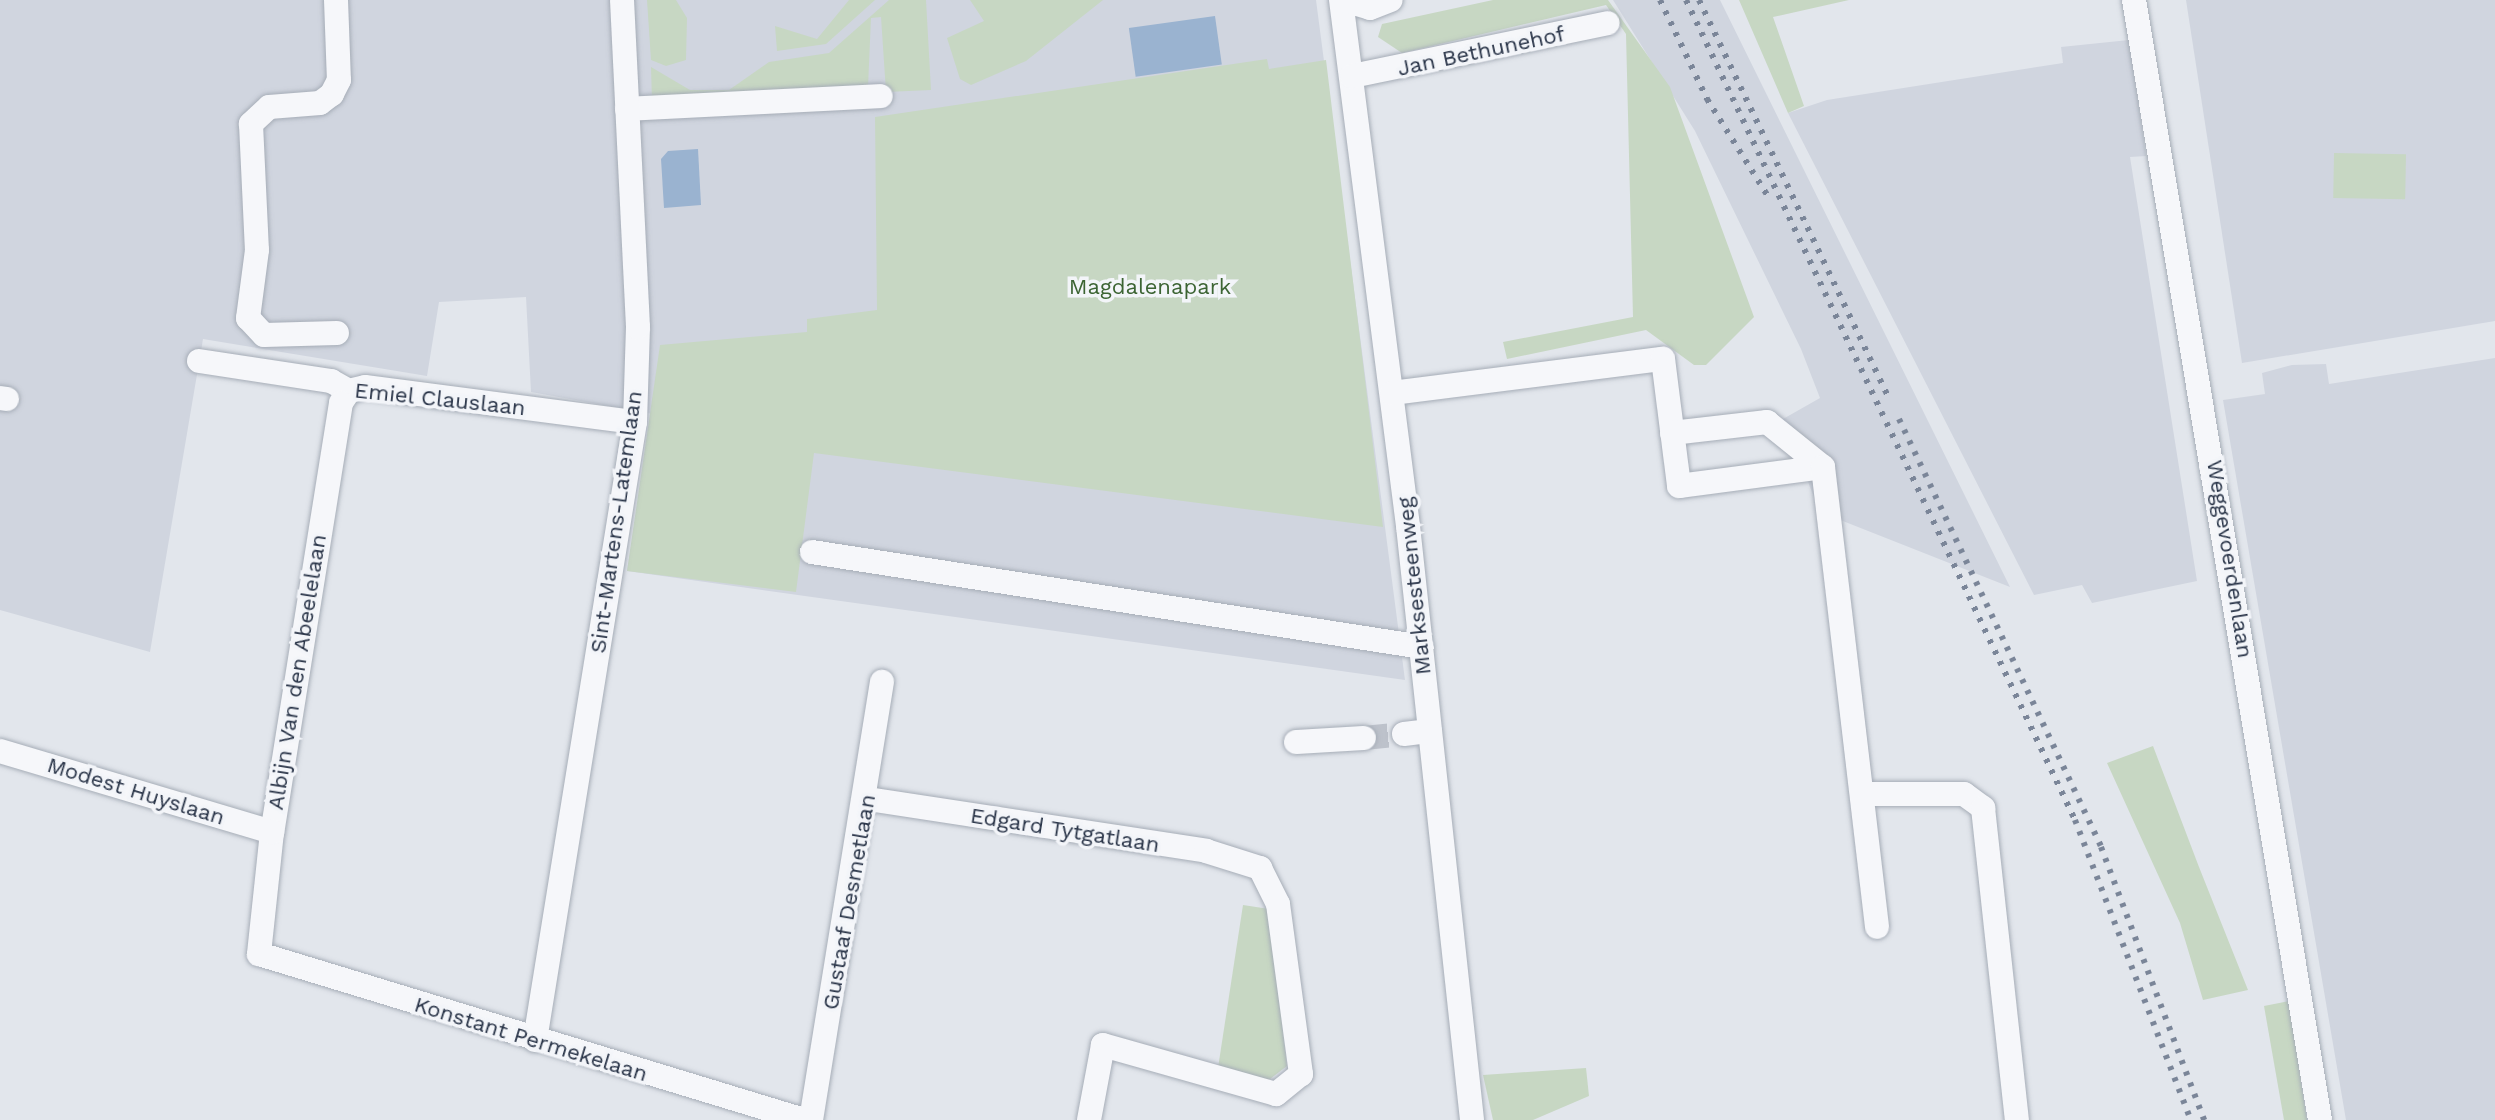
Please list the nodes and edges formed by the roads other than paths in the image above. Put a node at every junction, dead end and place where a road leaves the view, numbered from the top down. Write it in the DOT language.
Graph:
graph roads {
  1 [pos="336,0"];
  2 [pos="622,0"];
  3 [pos="1342,0"];
  4 [pos="2134,0"];
  5 [pos="1381,4"];
  6 [pos="1608,23"];
  7 [pos="1352,64"];
  8 [pos="881,96"];
  9 [pos="627,109"];
  10 [pos="337,333"];
  11 [pos="199,361"];
  12 [pos="349,391"];
  13 [pos="1392,393"];
  14 [pos="635,422"];
  15 [pos="1672,433"];
  16 [pos="1823,467"];
  17 [pos="812,552"];
  18 [pos="1422,647"];
  19 [pos="882,682"];
  20 [pos="1430,731"];
  21 [pos="1404,734"];
  22 [pos="1364,738"];
  23 [pos="1296,742"];
  24 [pos="0,751"];
  25 [pos="1862,794"];
  26 [pos="868,799"];
  27 [pos="272,832"];
  28 [pos="1877,927"];
  29 [pos="259,954"];
  30 [pos="535,1040"];
  31 [pos="804,1120"];
  32 [pos="811,1120"];
  33 [pos="1089,1120"];
  34 [pos="1472,1120"];
  35 [pos="2017,1120"];
  36 [pos="2320,1120"];
  1 -- 10 [label="street"];
  2 -- 9 [label="street, Sint-Martens-Latemlaan"];
  3 -- 5 [label="street"];
  3 -- 7 [label="street, Marksesteenweg"];
  4 -- 36 [label="street, Weggevoerdenlaan"];
  5 -- 7 [label="street, Marksesteenweg"];
  6 -- 7 [label="street, Jan Bethunehof"];
  7 -- 13 [label="street, Marksesteenweg"];
  8 -- 9 [label="street"];
  9 -- 14 [label="street, Sint-Martens-Latemlaan"];
  11 -- 12 [label="street, Emiel Clauslaan"];
  12 -- 14 [label="street, Emiel Clauslaan"];
  12 -- 27 [label="street, Albijn Van den Abeelelaan"];
  13 -- 15 [label="street"];
  13 -- 18 [label="street, Marksesteenweg"];
  14 -- 30 [label="street, Sint-Martens-Latemlaan"];
  15 -- 16 [label="street"];
  15 -- 16 [label="street"];
  16 -- 25 [label="street"];
  17 -- 18 [label="street"];
  18 -- 20 [label="street, Marksesteenweg"];
  19 -- 26 [label="street, Gustaaf Desmetlaan"];
  20 -- 21 [label="street"];
  20 -- 34 [label="street, Marksesteenweg"];
  22 -- 23 [label="street"];
  24 -- 27 [label="street, Modest Huyslaan"];
  25 -- 28 [label="street"];
  25 -- 35 [label="street"];
  26 -- 32 [label="street, Gustaaf Desmetlaan"];
  26 -- 33 [label="street, Edgard Tytgatlaan"];
  27 -- 29 [label="street, Albijn Van den Abeelelaan"];
  29 -- 30 [label="street, Konstant Permekelaan"];
  30 -- 31 [label="street, Konstant Permekelaan"];
}
